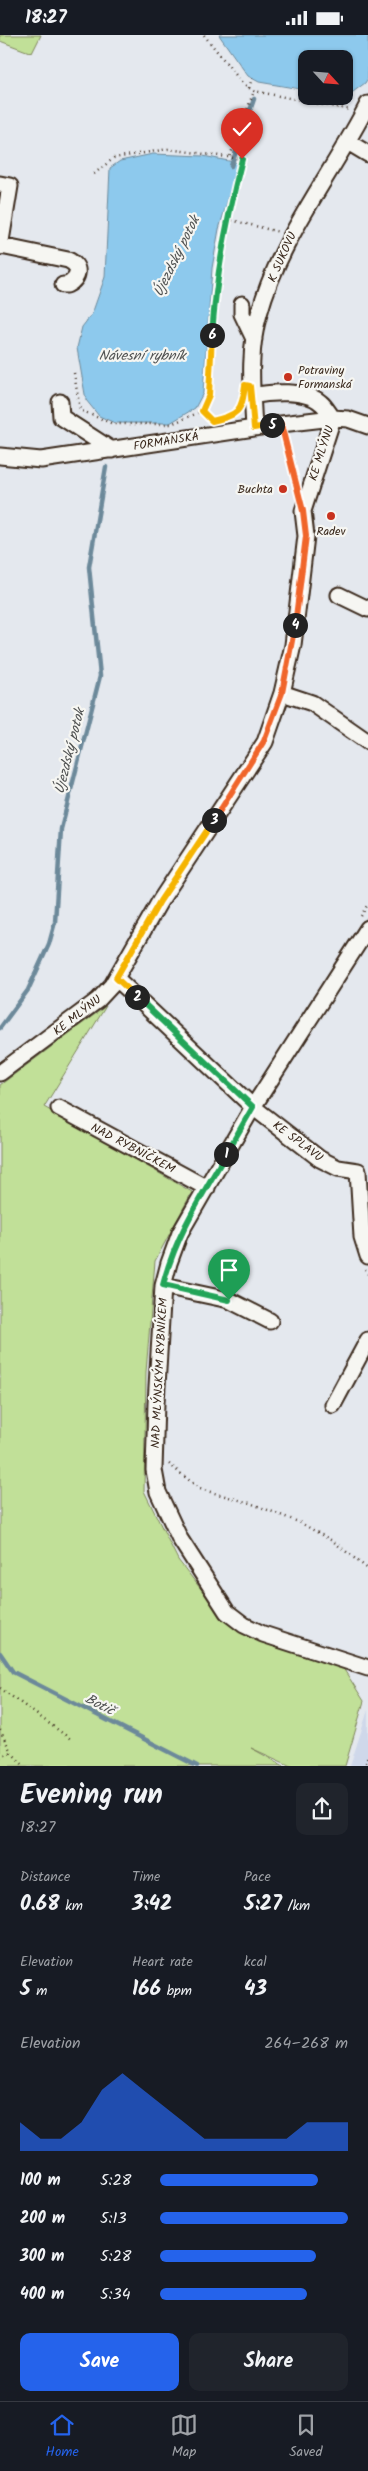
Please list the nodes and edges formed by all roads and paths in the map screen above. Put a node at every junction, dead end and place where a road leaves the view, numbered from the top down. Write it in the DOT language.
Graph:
graph roads {
  1 [pos="204,35"];
  2 [pos="252,78"];
  3 [pos="249,88"];
  4 [pos="254,91"];
  5 [pos="366,108"];
  6 [pos="348,142"];
  7 [pos="368,154"];
  8 [pos="230,156"];
  9 [pos="94,174"];
  10 [pos="0,184"];
  11 [pos="228,219"];
  12 [pos="275,230"];
  13 [pos="0,247"];
  14 [pos="64,285"];
  15 [pos="242,304"];
  16 [pos="254,339"];
  17 [pos="74,373"];
  18 [pos="251,396"];
  19 [pos="60,402"];
  20 [pos="202,411"];
  21 [pos="333,418"];
  22 [pos="219,419"];
  23 [pos="281,424"];
  24 [pos="368,426"];
  25 [pos="254,428"];
  26 [pos="112,449"];
  27 [pos="0,456"];
  28 [pos="303,511"];
  29 [pos="339,595"];
  30 [pos="368,609"];
  31 [pos="282,693"];
  32 [pos="368,742"];
  33 [pos="368,928"];
  34 [pos="116,978"];
  35 [pos="0,1073"];
  36 [pos="253,1107"];
  37 [pos="59,1108"];
  38 [pos="363,1170"];
  39 [pos="207,1188"];
  40 [pos="364,1259"];
  41 [pos="368,1274"];
  42 [pos="163,1285"];
  43 [pos="270,1321"];
  44 [pos="368,1340"];
  45 [pos="333,1405"];
  46 [pos="155,1451"];
  47 [pos="368,1569"];
  48 [pos="368,1667"];
  49 [pos="0,1689"];
  50 [pos="0,1730"];
  51 [pos="72,1740"];
  52 [pos="11,1752"];
  53 [pos="368,1754"];
  54 [pos="0,1757"];
  55 [pos="366,1763"];
  56 [pos="24,1766"];
  1 -- 3 [label="path"];
  2 -- 3 [label="path"];
  3 -- 4 [label="path"];
  4 -- 5 [label="path"];
  4 -- 8 [label="path"];
  5 -- 6 [label="street, K SUKOVU"];
  6 -- 7 [label="street"];
  6 -- 16 [label="street, K SUKOVU"];
  8 -- 9 [label="path"];
  8 -- 11 [label="path"];
  10 -- 13 [label="street"];
  11 -- 12 [label="path"];
  11 -- 20 [label="path"];
  13 -- 14 [label="street"];
  15 -- 16 [label="street"];
  16 -- 18 [label="street, K SUKOVU"];
  17 -- 20 [label="path"];
  18 -- 21 [label="street"];
  18 -- 25 [label="street, K SUKOVU"];
  19 -- 26 [label="street"];
  20 -- 22 [label="path"];
  21 -- 23 [label="street, FORMANSKÁ"];
  21 -- 24 [label="street, FORMANSKÁ"];
  21 -- 28 [label="street, KE MLÝNU"];
  23 -- 25 [label="street, FORMANSKÁ"];
  23 -- 28 [label="path"];
  25 -- 26 [label="street, FORMANSKÁ"];
  26 -- 27 [label="street, FORMANSKÁ"];
  28 -- 31 [label="street, KE MLÝNU"];
  29 -- 30 [label="street"];
  31 -- 32 [label="street"];
  31 -- 34 [label="street, KE MLÝNU"];
  33 -- 36 [label="street, NAD MLÝNSKÝM RYBNÍKEM"];
  34 -- 35 [label="street, KE MLÝNU"];
  34 -- 36 [label="street, KE SPLAVU"];
  36 -- 38 [label="street, KE SPLAVU"];
  36 -- 39 [label="street, NAD MLÝNSKÝM RYBNÍKEM"];
  37 -- 39 [label="street, NAD RYBNÍČKEM"];
  38 -- 40 [label="street, KE SPLAVU"];
  39 -- 42 [label="street, NAD MLÝNSKÝM RYBNÍKEM"];
  40 -- 41 [label="path"];
  42 -- 43 [label="street"];
  42 -- 46 [label="street, NAD MLÝNSKÝM RYBNÍKEM"];
  44 -- 45 [label="street"];
  46 -- 47 [label="path"];
  46 -- 48 [label="street, NAD MLÝNSKÝM RYBNÍKEM"];
  49 -- 51 [label="path"];
  50 -- 52 [label="path"];
  52 -- 54 [label="path"];
  52 -- 56 [label="path"];
  53 -- 55 [label="path"];
}
